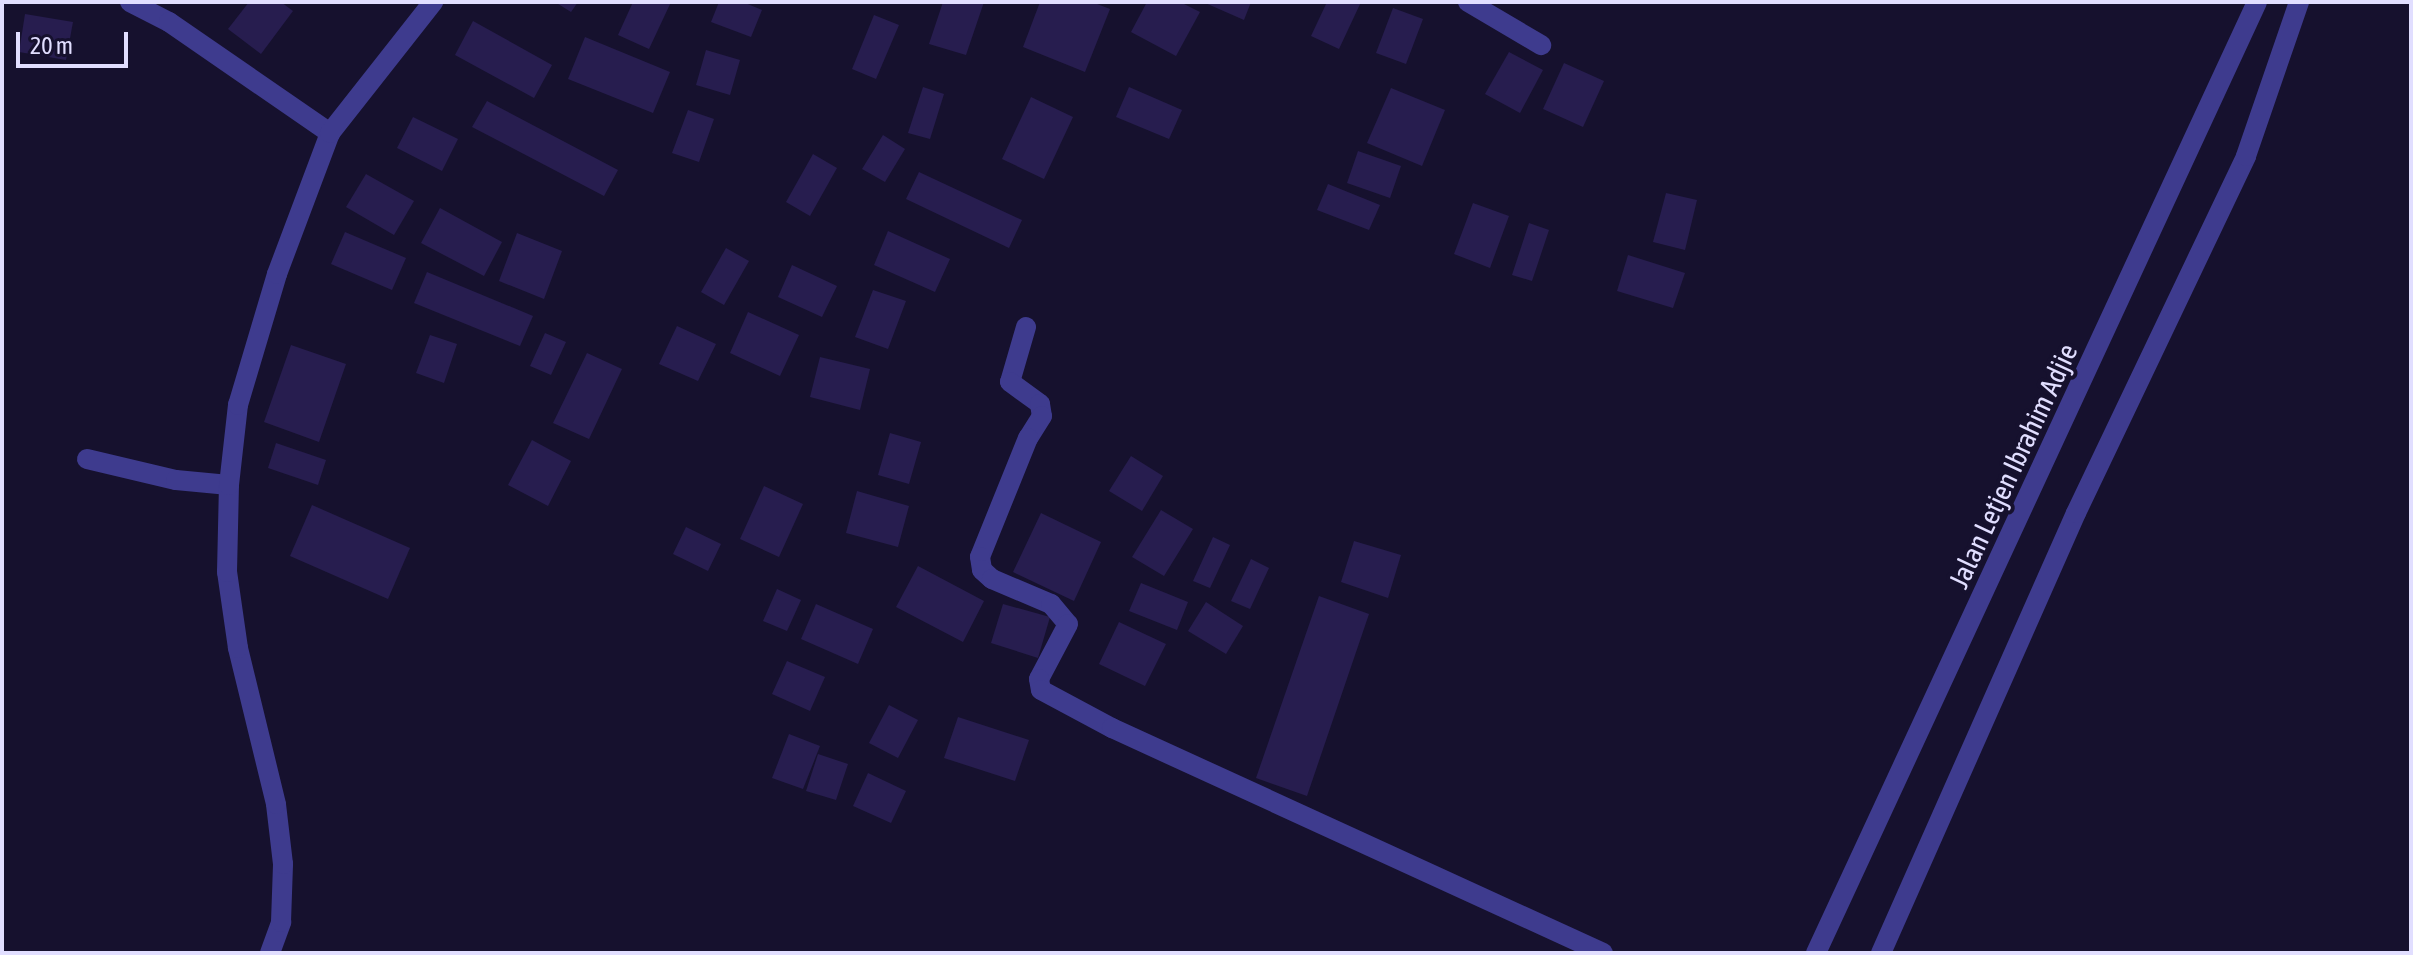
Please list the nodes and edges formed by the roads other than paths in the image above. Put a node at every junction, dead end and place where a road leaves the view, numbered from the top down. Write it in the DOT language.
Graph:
graph roads {
  1 [pos="130,2"];
  2 [pos="433,2"];
  3 [pos="1468,2"];
  4 [pos="2257,2"];
  5 [pos="2299,2"];
  6 [pos="1541,45"];
  7 [pos="330,133"];
  8 [pos="1026,327"];
  9 [pos="87,459"];
  10 [pos="229,485"];
  11 [pos="270,953"];
  12 [pos="1603,953"];
  13 [pos="1816,953"];
  14 [pos="1881,953"];
  1 -- 7 [label="street"];
  2 -- 7 [label="street"];
  3 -- 6 [label="street"];
  4 -- 13 [label="street, Jalan Letjen Ibrahim Adjie"];
  5 -- 14 [label="street"];
  7 -- 10 [label="street"];
  8 -- 12 [label="street"];
  9 -- 10 [label="street"];
  10 -- 11 [label="street"];
}
